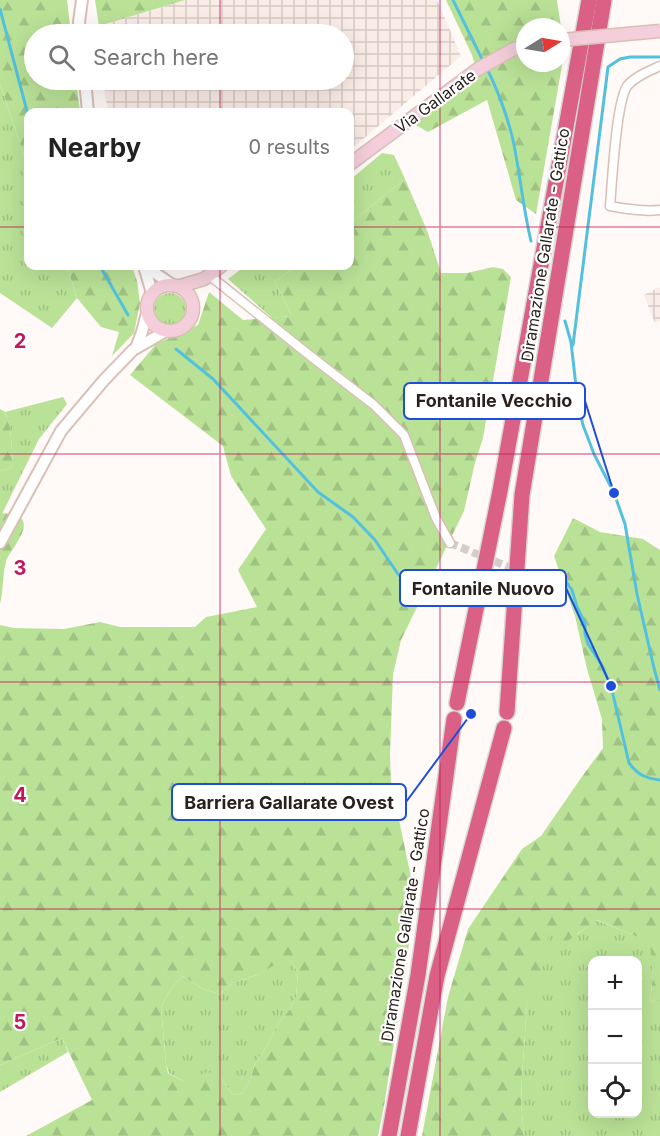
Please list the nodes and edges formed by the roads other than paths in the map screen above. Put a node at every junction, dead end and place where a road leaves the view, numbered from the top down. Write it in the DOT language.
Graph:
graph roads {
  1 [pos="82,0"];
  2 [pos="589,0"];
  3 [pos="604,0"];
  4 [pos="79,24"];
  5 [pos="660,31"];
  6 [pos="570,39"];
  7 [pos="516,48"];
  8 [pos="660,66"];
  9 [pos="86,90"];
  10 [pos="88,108"];
  11 [pos="354,161"];
  12 [pos="660,210"];
  13 [pos="145,270"];
  14 [pos="152,270"];
  15 [pos="216,270"];
  16 [pos="207,277"];
  17 [pos="176,285"];
  18 [pos="152,293"];
  19 [pos="194,308"];
  20 [pos="147,313"];
  21 [pos="166,331"];
  22 [pos="136,348"];
  23 [pos="0,543"];
  24 [pos="450,543"];
  25 [pos="457,703"];
  26 [pos="507,712"];
  27 [pos="454,719"];
  28 [pos="504,728"];
  29 [pos="389,1136"];
  30 [pos="408,1136"];
  1 -- 4 [label="street"];
  2 -- 25 [label="highway, Diramazione Gallarate - Gattico"];
  3 -- 26 [label="highway, Diramazione Gallarate - Gattico"];
  5 -- 6 [label="main road, bridge"];
  7 -- 11 [label="main road, Via Gallarate"];
  8 -- 12 [label="street"];
  9 -- 10 [label="street"];
  13 -- 18 [label="street"];
  14 -- 17 [label="street"];
  15 -- 16 [label="main road"];
  16 -- 17 [label="main road"];
  16 -- 19 [label="main road"];
  16 -- 24 [label="street"];
  17 -- 18 [label="main road"];
  17 -- 19 [label="main road"];
  18 -- 20 [label="main road"];
  19 -- 21 [label="main road"];
  20 -- 21 [label="main road"];
  20 -- 22 [label="street"];
  21 -- 22 [label="street"];
  22 -- 23 [label="street"];
  27 -- 29 [label="highway, Diramazione Gallarate - Gattico"];
  28 -- 30 [label="highway"];
}
